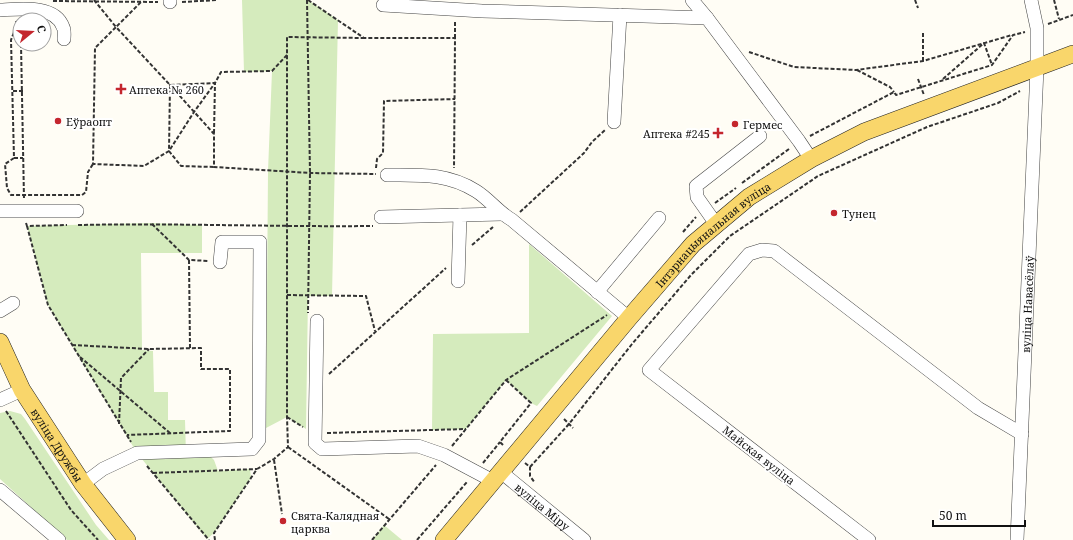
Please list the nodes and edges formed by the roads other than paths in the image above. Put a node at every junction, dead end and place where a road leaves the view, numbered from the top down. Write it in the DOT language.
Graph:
graph roads {
  1 [pos="692,0"];
  2 [pos="1031,0"];
  3 [pos="383,5"];
  4 [pos="0,10"];
  5 [pos="620,15"];
  6 [pos="707,18"];
  7 [pos="64,40"];
  8 [pos="1073,54"];
  9 [pos="1036,75"];
  10 [pos="614,122"];
  11 [pos="760,136"];
  12 [pos="811,159"];
  13 [pos="387,176"];
  14 [pos="1,211"];
  15 [pos="77,211"];
  16 [pos="460,215"];
  17 [pos="507,217"];
  18 [pos="659,218"];
  19 [pos="381,221"];
  20 [pos="716,224"];
  21 [pos="220,262"];
  22 [pos="458,281"];
  23 [pos="597,292"];
  24 [pos="13,303"];
  25 [pos="0,311"];
  26 [pos="629,318"];
  27 [pos="312,320"];
  28 [pos="0,342"];
  29 [pos="22,390"];
  30 [pos="2,403"];
  31 [pos="1022,434"];
  32 [pos="497,477"];
  33 [pos="83,484"];
  34 [pos="0,490"];
  35 [pos="59,540"];
  36 [pos="127,540"];
  37 [pos="444,540"];
  38 [pos="584,540"];
  39 [pos="869,540"];
  40 [pos="1017,540"];
  1 -- 6 [label="street"];
  2 -- 9 [label="street, вуліца Навасёлаў"];
  3 -- 5 [label="street"];
  4 -- 7 [label="street"];
  5 -- 6 [label="street"];
  5 -- 10 [label="street"];
  6 -- 12 [label="street"];
  8 -- 9 [label="main road, Інтэрнацыянальная вуліца"];
  9 -- 12 [label="main road, Інтэрнацыянальная вуліца"];
  9 -- 31 [label="street, вуліца Навасёлаў"];
  11 -- 20 [label="street"];
  12 -- 20 [label="main road, Інтэрнацыянальная вуліца"];
  13 -- 17 [label="street"];
  14 -- 15 [label="street"];
  16 -- 17 [label="street"];
  16 -- 19 [label="street"];
  16 -- 22 [label="street"];
  17 -- 23 [label="street"];
  18 -- 23 [label="street"];
  20 -- 26 [label="main road, Інтэрнацыянальная вуліца"];
  21 -- 33 [label="street"];
  23 -- 26 [label="street"];
  24 -- 25 [label="street"];
  26 -- 32 [label="main road, Інтэрнацыянальная вуліца"];
  27 -- 32 [label="street, вуліца Міру"];
  28 -- 29 [label="main road, вуліца Дружбы"];
  29 -- 30 [label="street"];
  29 -- 33 [label="main road, вуліца Дружбы"];
  31 -- 39 [label="street, Майская вуліца"];
  31 -- 40 [label="street, вуліца Навасёлаў"];
  32 -- 37 [label="main road, Інтэрнацыянальная вуліца"];
  32 -- 38 [label="street, вуліца Міру"];
  33 -- 36 [label="main road, вуліца Дружбы"];
  34 -- 35 [label="street"];
}
